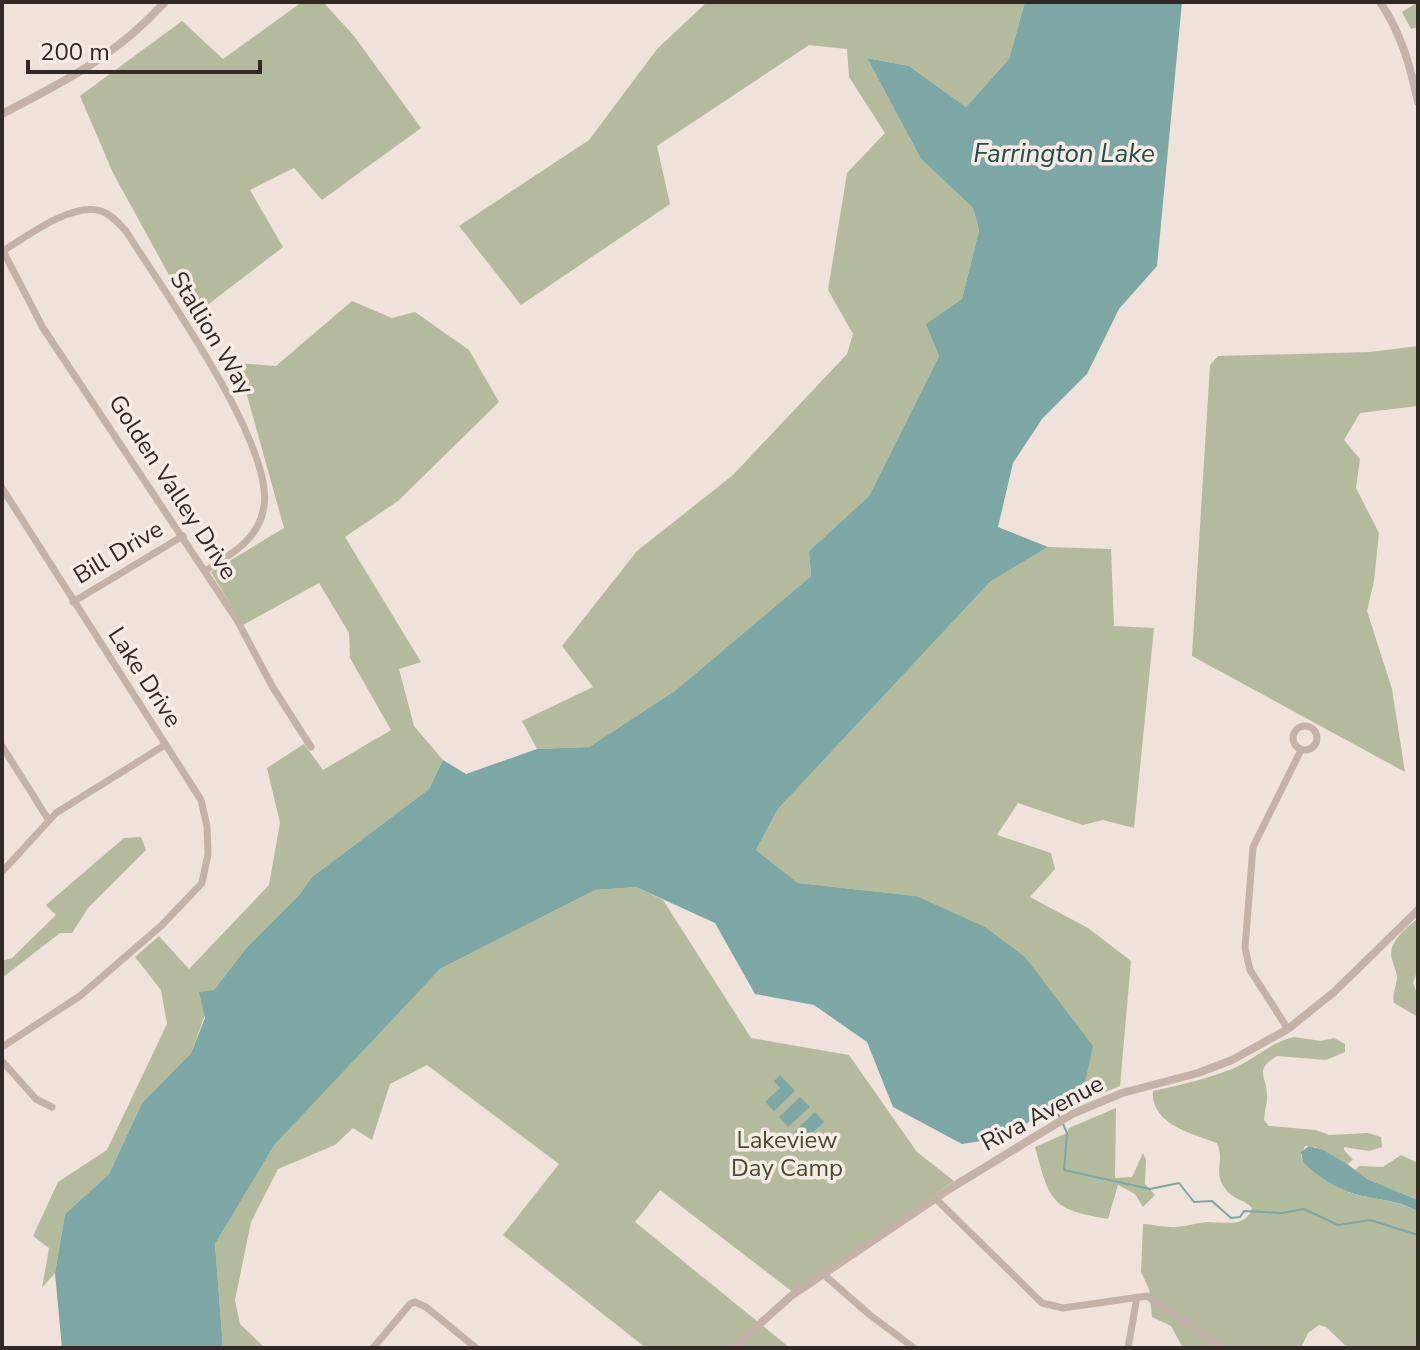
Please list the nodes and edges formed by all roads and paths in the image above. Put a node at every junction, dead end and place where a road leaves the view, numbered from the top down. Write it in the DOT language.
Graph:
graph roads {
  1 [pos="165,2"];
  2 [pos="1380,2"];
  3 [pos="1418,102"];
  4 [pos="2,114"];
  5 [pos="2,250"];
  6 [pos="2,488"];
  7 [pos="183,536"];
  8 [pos="205,571"];
  9 [pos="73,602"];
  10 [pos="165,745"];
  11 [pos="2,746"];
  12 [pos="311,747"];
  13 [pos="1301,750"];
  14 [pos="48,819"];
  15 [pos="2,872"];
  16 [pos="1418,910"];
  17 [pos="1288,1029"];
  18 [pos="2,1047"];
  19 [pos="2,1061"];
  20 [pos="52,1107"];
  21 [pos="935,1198"];
  22 [pos="823,1274"];
  23 [pos="1137,1297"];
  24 [pos="373,1348"];
  25 [pos="476,1348"];
  26 [pos="733,1348"];
  27 [pos="914,1348"];
  28 [pos="1128,1348"];
  29 [pos="1224,1348"];
  1 -- 4 [label="street"];
  2 -- 3 [label="street"];
  5 -- 7 [label="street, Golden Valley Drive"];
  5 -- 8 [label="street, Stallion Way"];
  6 -- 9 [label="street, Lake Drive"];
  7 -- 8 [label="street, Golden Valley Drive"];
  7 -- 9 [label="street, Bill Drive"];
  8 -- 12 [label="street, Golden Valley Drive"];
  9 -- 10 [label="street, Lake Drive"];
  10 -- 14 [label="street"];
  10 -- 18 [label="street, Lake Drive"];
  11 -- 14 [label="street"];
  13 -- 17 [label="street"];
  14 -- 15 [label="street"];
  16 -- 17 [label="street, Riva Avenue"];
  17 -- 21 [label="street, Riva Avenue"];
  19 -- 20 [label="street"];
  21 -- 22 [label="street, Riva Avenue"];
  21 -- 23 [label="street"];
  22 -- 26 [label="street, Riva Avenue"];
  22 -- 27 [label="street"];
  23 -- 28 [label="street"];
  23 -- 29 [label="street"];
  24 -- 25 [label="street"];
}
